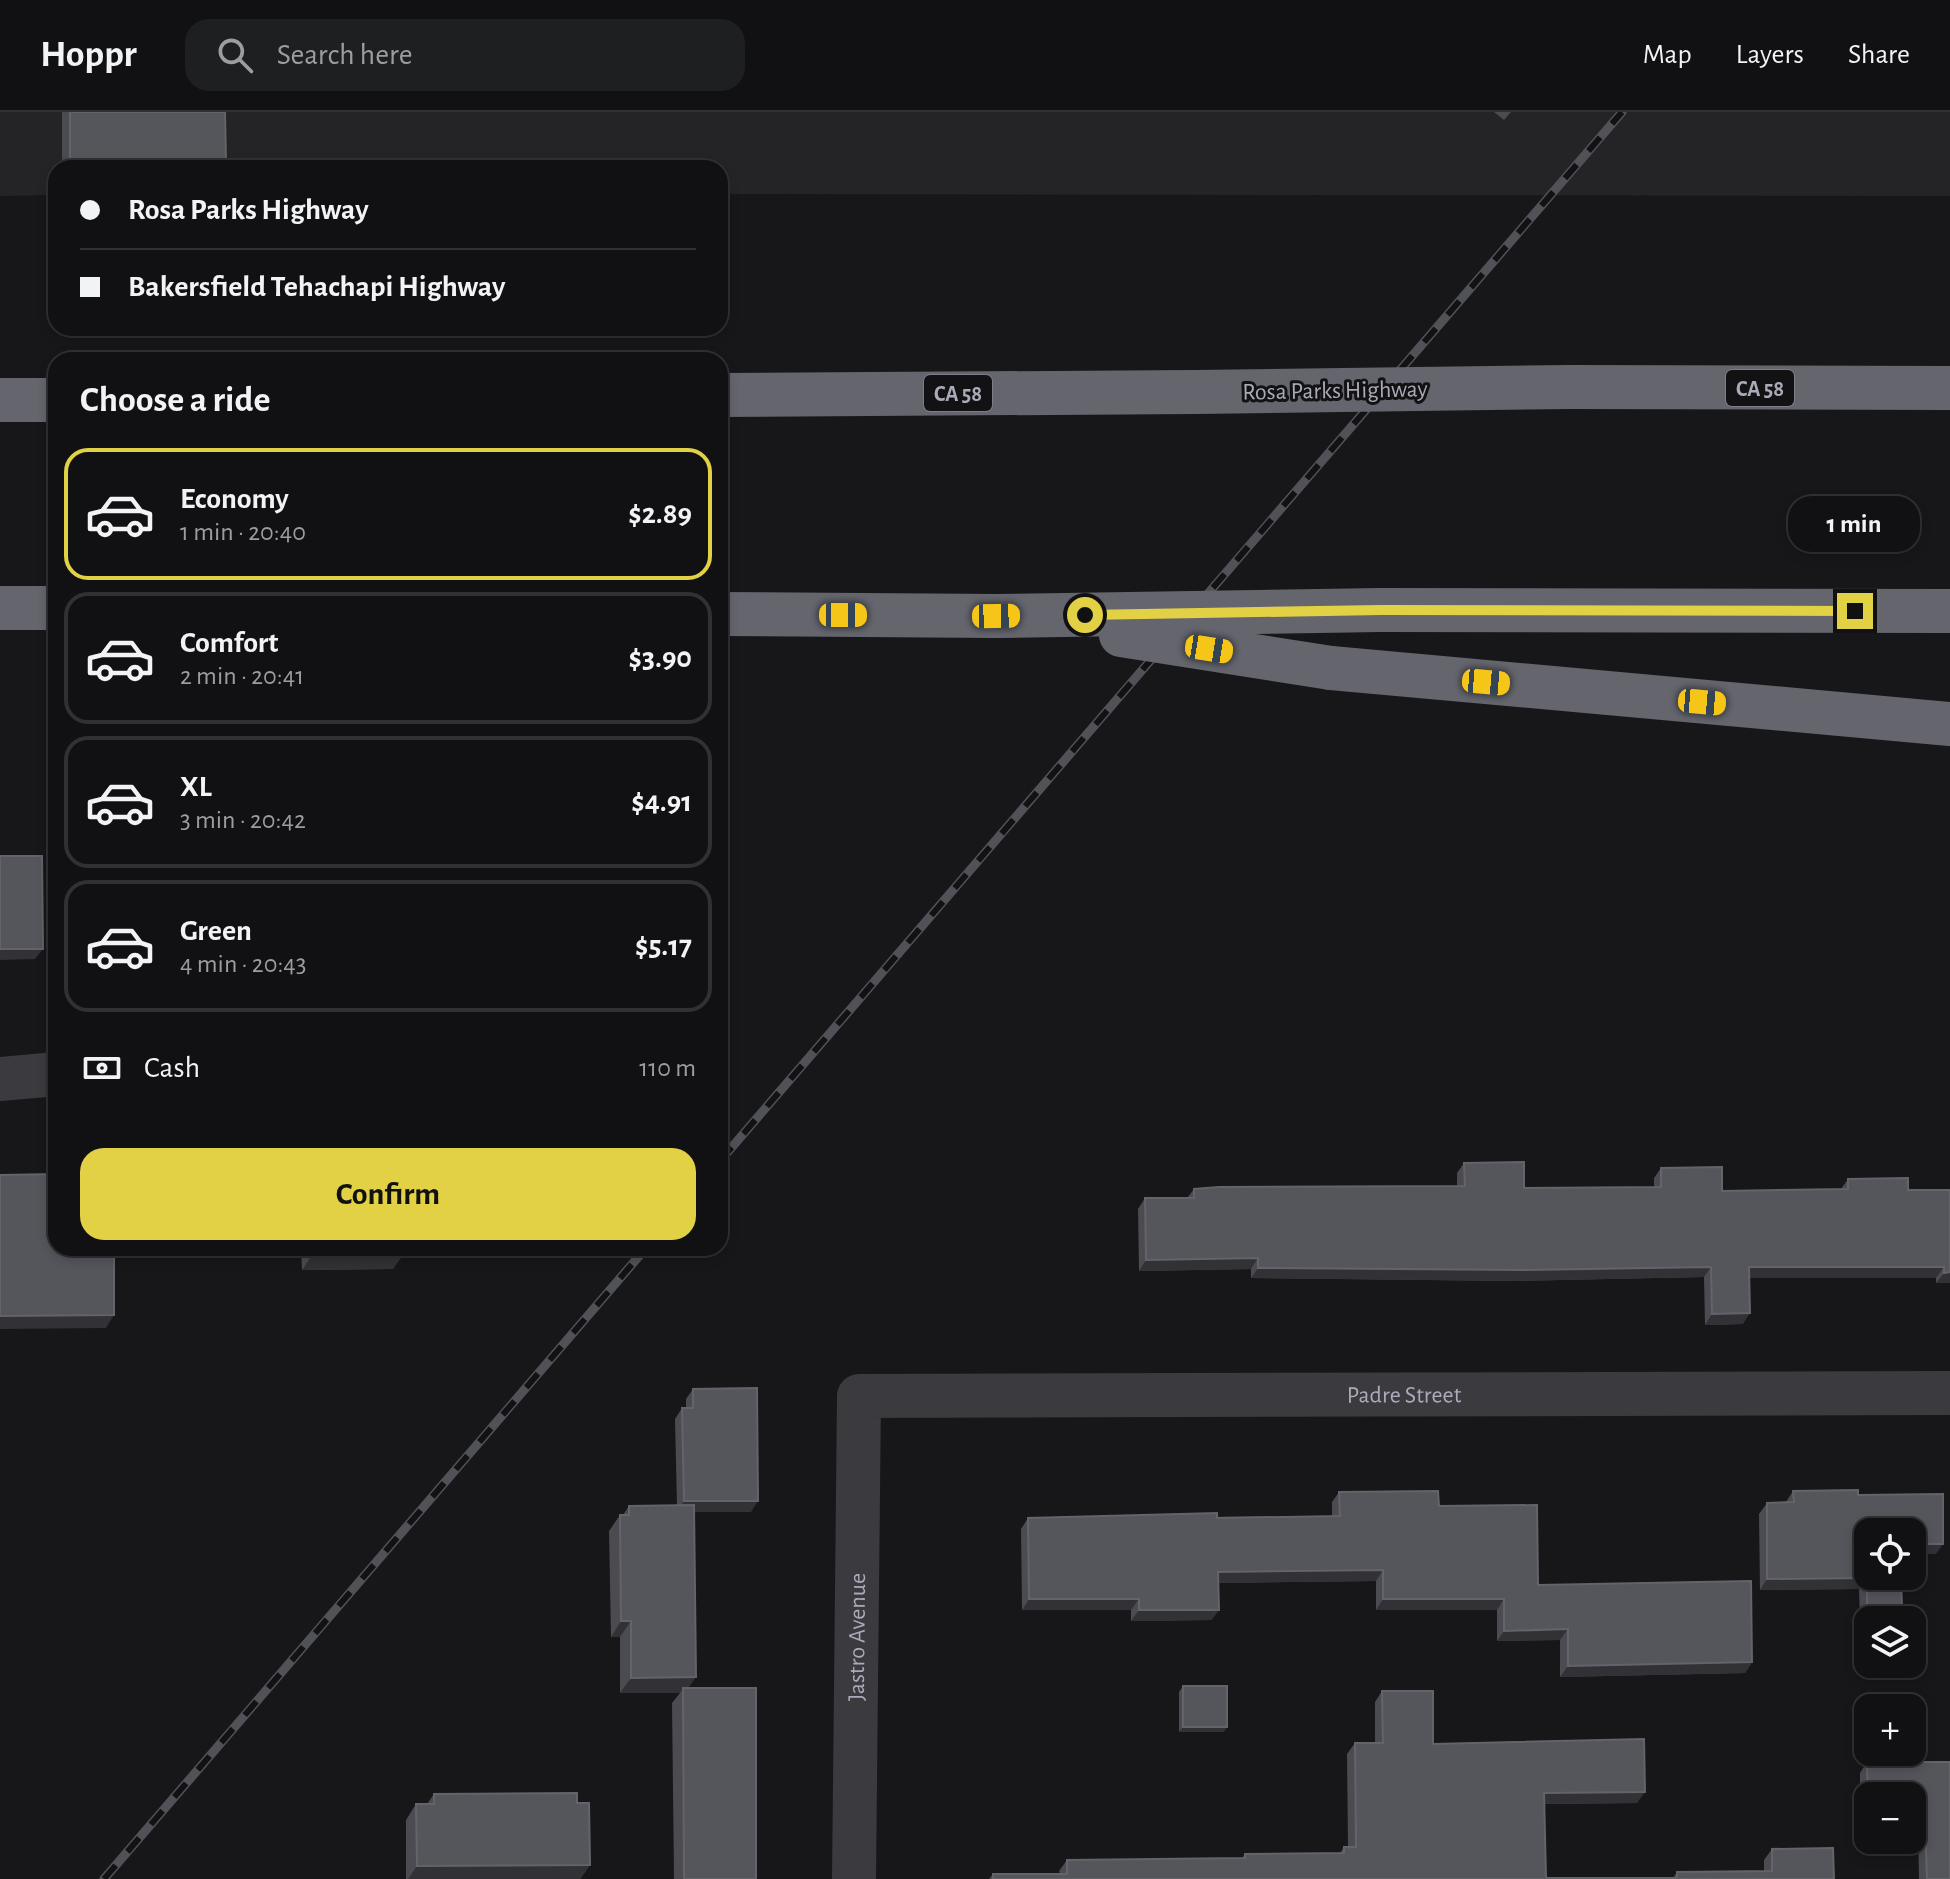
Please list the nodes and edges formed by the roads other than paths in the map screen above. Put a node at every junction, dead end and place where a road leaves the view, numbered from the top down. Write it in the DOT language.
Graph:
graph roads {
  1 [pos="1950,388"];
  2 [pos="728,395"];
  3 [pos="0,400"];
  4 [pos="48,400"];
  5 [pos="0,608"];
  6 [pos="48,608"];
  7 [pos="1950,611"];
  8 [pos="728,614"];
  9 [pos="996,616"];
  10 [pos="1950,724"];
  11 [pos="48,1075"];
  12 [pos="0,1079"];
  13 [pos="1950,1393"];
  14 [pos="859,1396"];
  15 [pos="854,1879"];
  1 -- 2 [label="highway, Rosa Parks Highway / CA 58, bridge"];
  3 -- 4 [label="highway"];
  5 -- 6 [label="highway"];
  7 -- 9 [label="highway, bridge"];
  8 -- 9 [label="highway"];
  9 -- 10 [label="highway, bridge"];
  11 -- 12 [label="street"];
  13 -- 14 [label="street, Padre Street"];
  14 -- 15 [label="street, Jastro Avenue"];
}
